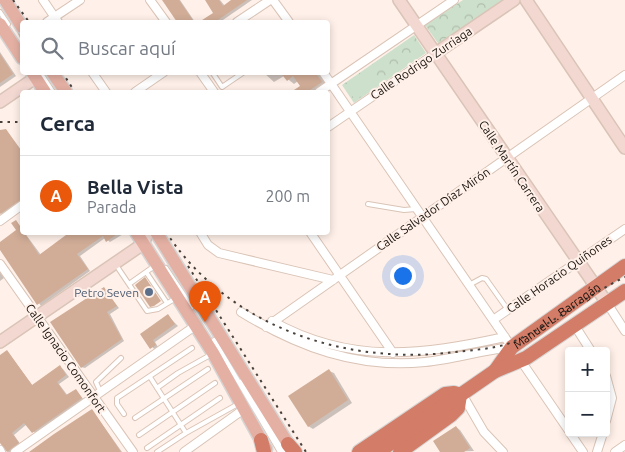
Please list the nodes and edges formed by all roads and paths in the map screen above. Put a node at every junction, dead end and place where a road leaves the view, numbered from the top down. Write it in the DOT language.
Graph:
graph roads {
  1 [pos="5,0"];
  2 [pos="43,0"];
  3 [pos="80,0"];
  4 [pos="150,0"];
  5 [pos="272,0"];
  6 [pos="399,0"];
  7 [pos="454,0"];
  8 [pos="514,0"];
  9 [pos="526,0"];
  10 [pos="0,1"];
  11 [pos="0,12"];
  12 [pos="56,20"];
  13 [pos="165,20"];
  14 [pos="240,20"];
  15 [pos="287,20"];
  16 [pos="18,23"];
  17 [pos="4,24"];
  18 [pos="416,25"];
  19 [pos="436,53"];
  20 [pos="20,54"];
  21 [pos="37,75"];
  22 [pos="38,75"];
  23 [pos="39,75"];
  24 [pos="39,75"];
  25 [pos="54,75"];
  26 [pos="94,75"];
  27 [pos="160,75"];
  28 [pos="202,75"];
  29 [pos="214,75"];
  30 [pos="240,75"];
  31 [pos="325,75"];
  32 [pos="625,75"];
  33 [pos="331,84"];
  34 [pos="222,87"];
  35 [pos="44,90"];
  36 [pos="51,90"];
  37 [pos="57,90"];
  38 [pos="65,90"];
  39 [pos="105,90"];
  40 [pos="138,90"];
  41 [pos="213,90"];
  42 [pos="217,90"];
  43 [pos="322,90"];
  44 [pos="591,98"];
  45 [pos="0,102"];
  46 [pos="350,112"];
  47 [pos="330,126"];
  48 [pos="625,148"];
  49 [pos="506,158"];
  50 [pos="368,204"];
  51 [pos="20,206"];
  52 [pos="416,208"];
  53 [pos="422,217"];
  54 [pos="0,221"];
  55 [pos="625,229"];
  56 [pos="146,235"];
  57 [pos="202,235"];
  58 [pos="312,235"];
  59 [pos="578,261"];
  60 [pos="115,263"];
  61 [pos="0,264"];
  62 [pos="625,266"];
  63 [pos="151,268"];
  64 [pos="336,277"];
  65 [pos="129,284"];
  66 [pos="469,285"];
  67 [pos="596,287"];
  68 [pos="625,291"];
  69 [pos="172,300"];
  70 [pos="607,303"];
  71 [pos="197,304"];
  72 [pos="192,307"];
  73 [pos="508,310"];
  74 [pos="241,312"];
  75 [pos="36,316"];
  76 [pos="493,320"];
  77 [pos="272,322"];
  78 [pos="196,326"];
  79 [pos="575,326"];
  80 [pos="266,327"];
  81 [pos="625,331"];
  82 [pos="218,337"];
  83 [pos="0,342"];
  84 [pos="508,342"];
  85 [pos="214,347"];
  86 [pos="588,347"];
  87 [pos="192,348"];
  88 [pos="393,353"];
  89 [pos="121,358"];
  90 [pos="521,360"];
  91 [pos="208,369"];
  92 [pos="495,371"];
  93 [pos="150,377"];
  94 [pos="215,383"];
  95 [pos="157,388"];
  96 [pos="610,391"];
  97 [pos="461,395"];
  98 [pos="98,396"];
  99 [pos="220,398"];
  100 [pos="164,400"];
  101 [pos="242,406"];
  102 [pos="610,406"];
  103 [pos="172,412"];
  104 [pos="124,414"];
  105 [pos="258,414"];
  106 [pos="135,418"];
  107 [pos="180,424"];
  108 [pos="565,425"];
  109 [pos="186,433"];
  110 [pos="140,435"];
  111 [pos="573,437"];
  112 [pos="602,437"];
  113 [pos="625,445"];
  114 [pos="147,448"];
  115 [pos="264,448"];
  116 [pos="288,450"];
  117 [pos="15,452"];
  118 [pos="134,452"];
  119 [pos="157,452"];
  120 [pos="184,452"];
  121 [pos="359,452"];
  122 [pos="378,452"];
  123 [pos="400,452"];
  124 [pos="503,452"];
  125 [pos="583,452"];
  126 [pos="597,452"];
  127 [pos="615,452"];
  1 -- 16 [label="main road"];
  2 -- 12 [label="street"];
  3 -- 12 [label="street"];
  4 -- 13 [label="street"];
  5 -- 14 [label="street"];
  5 -- 15 [label="street"];
  6 -- 18 [label="street, Calle Martín Carrera"];
  7 -- 18 [label="street"];
  8 -- 19 [label="street, Calle Rodrigo Zurriaga"];
  9 -- 44 [label="street"];
  10 -- 16 [label="lane"];
  11 -- 17 [label="lane"];
  17 -- 20 [label="main road"];
  18 -- 19 [label="street, Calle Martín Carrera"];
  18 -- 33 [label="street"];
  19 -- 46 [label="street, Calle Rodrigo Zurriaga"];
  19 -- 49 [label="street, Calle Martín Carrera"];
  21 -- 45 [label="street"];
  22 -- 35 [label="main road"];
  23 -- 36 [label="lane"];
  24 -- 37 [label="lane"];
  25 -- 38 [label="main road"];
  26 -- 39 [label="street"];
  27 -- 40 [label="street"];
  28 -- 41 [label="street"];
  29 -- 34 [label="lane"];
  30 -- 34 [label="lane"];
  31 -- 33 [label="street"];
  32 -- 44 [label="street, Calle Salvador Díaz Mirón"];
  33 -- 43 [label="street"];
  33 -- 46 [label="street"];
  34 -- 42 [label="lane"];
  44 -- 48 [label="street"];
  44 -- 49 [label="street, Calle Salvador Díaz Mirón"];
  46 -- 47 [label="street, Calle Rodrigo Zurriaga"];
  46 -- 52 [label="street"];
  49 -- 53 [label="street, Calle Salvador Díaz Mirón"];
  49 -- 59 [label="street, Calle Martín Carrera"];
  50 -- 52 [label="lane"];
  51 -- 54 [label="street"];
  52 -- 53 [label="street"];
  53 -- 64 [label="street, Calle Salvador Díaz Mirón"];
  53 -- 66 [label="street"];
  55 -- 59 [label="street, Calle Horacio Quiñones"];
  56 -- 60 [label="street"];
  56 -- 63 [label="main road"];
  56 -- 71 [label="lane"];
  56 -- 72 [label="lane"];
  56 -- 116 [label="main road"];
  57 -- 64 [label="street"];
  58 -- 64 [label="street"];
  59 -- 67 [label="street, Calle Martín Carrera"];
  59 -- 73 [label="street, Calle Horacio Quiñones"];
  60 -- 65 [label="lane"];
  60 -- 75 [label="street"];
  61 -- 75 [label="street, Calle Ignacio Comonfort"];
  62 -- 67 [label="highway, Manuel L. Barragán"];
  63 -- 65 [label="lane"];
  63 -- 69 [label="main road"];
  64 -- 77 [label="street, Calle Salvador Díaz Mirón"];
  64 -- 88 [label="street"];
  65 -- 69 [label="lane"];
  66 -- 73 [label="lane"];
  66 -- 76 [label="street"];
  67 -- 70 [label="street, Calle Martín Carrera"];
  67 -- 84 [label="highway, Manuel L. Barragán"];
  68 -- 70 [label="highway, Manuel L. Barragán"];
  69 -- 78 [label="main road"];
  70 -- 79 [label="highway, Manuel L. Barragán"];
  70 -- 81 [label="street, Calle Martín Carrera"];
  73 -- 76 [label="street, Calle Horacio Quiñones"];
  74 -- 80 [label="street"];
  75 -- 83 [label="street"];
  75 -- 98 [label="street, Calle Ignacio Comonfort"];
  76 -- 84 [label="street"];
  77 -- 80 [label="street, Calle Salvador Díaz Mirón"];
  77 -- 88 [label="street"];
  78 -- 85 [label="main road"];
  78 -- 98 [label="street"];
  79 -- 86 [label="street"];
  79 -- 90 [label="highway, Manuel L. Barragán"];
  80 -- 84 [label="street"];
  82 -- 105 [label="lane"];
  84 -- 88 [label="street"];
  84 -- 90 [label="street"];
  84 -- 92 [label="highway, Manuel L. Barragán"];
  85 -- 95 [label="lane"];
  85 -- 101 [label="main road"];
  85 -- 105 [label="lane"];
  87 -- 93 [label="lane"];
  89 -- 98 [label="lane"];
  90 -- 92 [label="highway, Manuel L. Barragán"];
  90 -- 108 [label="street"];
  91 -- 100 [label="lane"];
  92 -- 97 [label="highway, Manuel L. Barragán"];
  93 -- 95 [label="lane"];
  93 -- 104 [label="lane"];
  94 -- 103 [label="lane"];
  95 -- 100 [label="lane"];
  96 -- 102 [label="street"];
  97 -- 121 [label="highway"];
  97 -- 122 [label="highway, Manuel L. Barragán"];
  97 -- 123 [label="highway"];
  97 -- 124 [label="street"];
  98 -- 117 [label="street"];
  98 -- 118 [label="street, Calle Ignacio Comonfort"];
  99 -- 107 [label="lane"];
  100 -- 103 [label="lane"];
  100 -- 106 [label="lane"];
  101 -- 109 [label="lane"];
  101 -- 115 [label="main road"];
  101 -- 120 [label="street"];
  103 -- 107 [label="lane"];
  103 -- 110 [label="lane"];
  105 -- 116 [label="lane"];
  107 -- 109 [label="lane"];
  107 -- 114 [label="lane"];
  109 -- 119 [label="lane"];
  111 -- 125 [label="street"];
  112 -- 126 [label="street"];
  113 -- 127 [label="street"];
}
